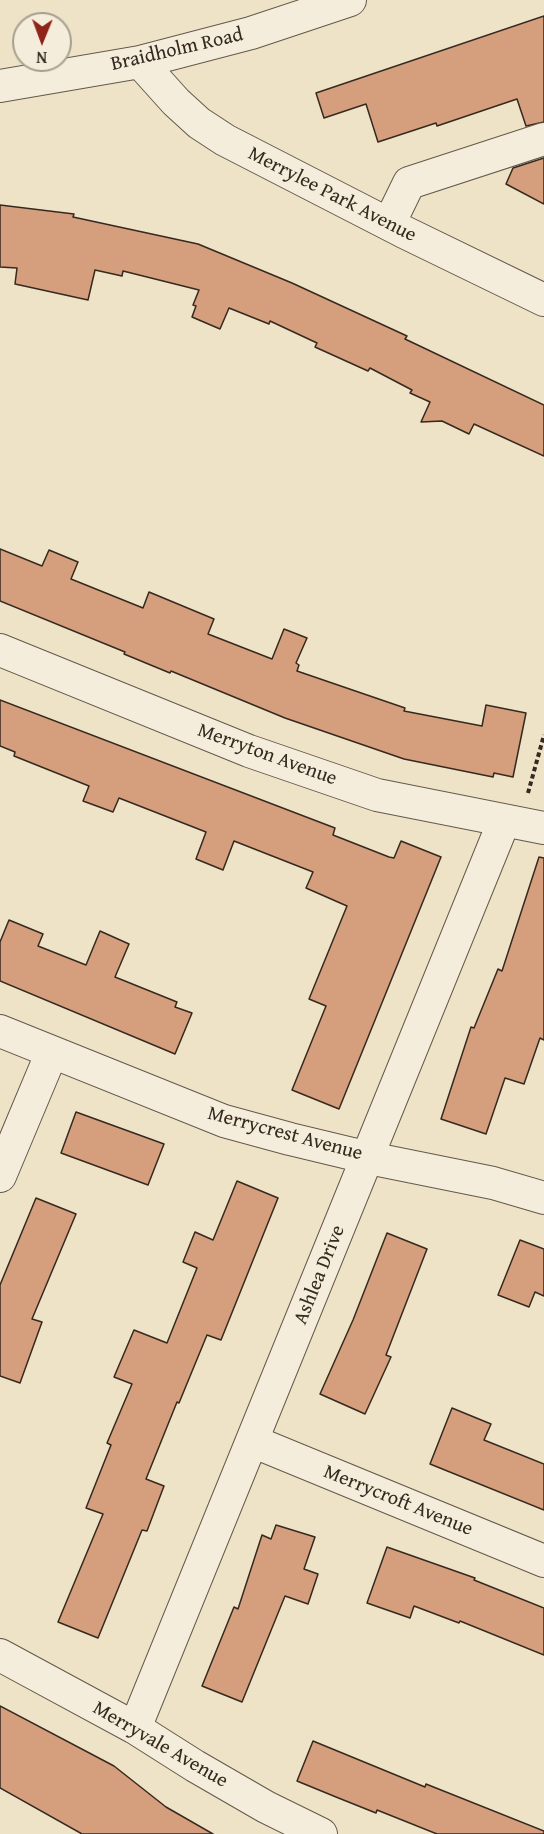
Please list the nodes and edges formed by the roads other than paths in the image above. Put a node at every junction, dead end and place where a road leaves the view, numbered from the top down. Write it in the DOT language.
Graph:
graph roads {
  1 [pos="350,0"];
  2 [pos="140,62"];
  3 [pos="0,86"];
  4 [pos="544,139"];
  5 [pos="389,224"];
  6 [pos="544,300"];
  7 [pos="0,650"];
  8 [pos="524,824"];
  9 [pos="0,1031"];
  10 [pos="51,1052"];
  11 [pos="369,1158"];
  12 [pos="0,1176"];
  13 [pos="544,1198"];
  14 [pos="252,1441"];
  15 [pos="544,1561"];
  16 [pos="0,1655"];
  17 [pos="135,1728"];
  18 [pos="321,1834"];
  1 -- 2 [label="street, Braidholm Road"];
  2 -- 3 [label="street, Braidholm Road"];
  2 -- 5 [label="street, Merrylee Park Avenue"];
  4 -- 5 [label="street"];
  5 -- 6 [label="street, Merrylee Park Avenue"];
  7 -- 8 [label="street, Merryton Avenue"];
  8 -- 11 [label="street, Ashlea Drive"];
  9 -- 10 [label="street, Merrycrest Avenue"];
  10 -- 11 [label="street, Merrycrest Avenue"];
  10 -- 12 [label="street"];
  11 -- 13 [label="street, Merrycrest Avenue"];
  11 -- 14 [label="street, Ashlea Drive"];
  14 -- 15 [label="street, Merrycroft Avenue"];
  14 -- 17 [label="street, Ashlea Drive"];
  16 -- 17 [label="street, Merryvale Avenue"];
  17 -- 18 [label="street, Merryvale Avenue"];
}
